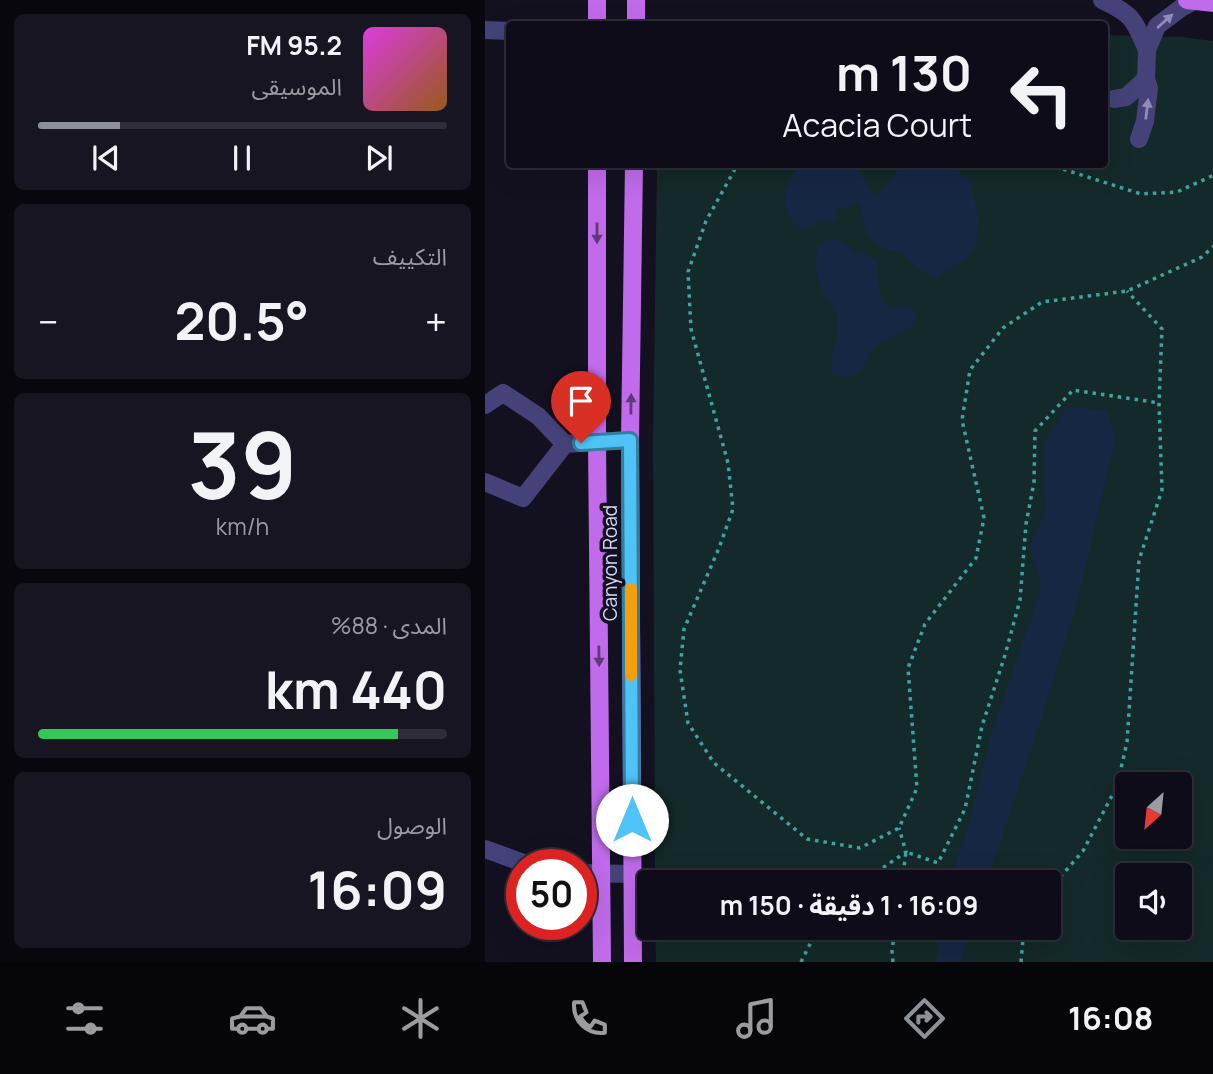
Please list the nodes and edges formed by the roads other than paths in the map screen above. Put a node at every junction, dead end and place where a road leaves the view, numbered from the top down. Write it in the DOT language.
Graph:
graph roads {
  1 [pos="597,0"];
  2 [pos="636,0"];
  3 [pos="1102,0"];
  4 [pos="1187,0"];
  5 [pos="1194,1"];
  6 [pos="1213,3"];
  7 [pos="597,21"];
  8 [pos="636,21"];
  9 [pos="485,30"];
  10 [pos="506,31"];
  11 [pos="1147,50"];
  12 [pos="1146,79"];
  13 [pos="1114,99"];
  14 [pos="1139,139"];
  15 [pos="597,168"];
  16 [pos="634,168"];
  17 [pos="485,405"];
  18 [pos="630,440"];
  19 [pos="597,442"];
  20 [pos="565,444"];
  21 [pos="485,482"];
  22 [pos="485,849"];
  23 [pos="506,857"];
  24 [pos="597,873"];
  25 [pos="601,873"];
  26 [pos="633,874"];
  27 [pos="602,962"];
  28 [pos="633,962"];
  1 -- 7 [label="main road"];
  2 -- 8 [label="main road"];
  3 -- 11 [label="street"];
  4 -- 5 [label="main road"];
  5 -- 6 [label="main road"];
  11 -- 5 [label="street, one-way"];
  9 -- 10 [label="street"];
  11 -- 12 [label="street"];
  12 -- 13 [label="street"];
  14 -- 12 [label="street, one-way"];
  15 -- 19 [label="main road, Canyon Road, one-way"];
  18 -- 16 [label="main road, Canyon Road, one-way"];
  17 -- 20 [label="street"];
  18 -- 19 [label="street"];
  18 -- 26 [label="main road, Canyon Road"];
  19 -- 20 [label="street"];
  19 -- 25 [label="main road, Canyon Road, one-way"];
  20 -- 21 [label="street"];
  22 -- 23 [label="street"];
  24 -- 25 [label="street"];
  25 -- 26 [label="street"];
  25 -- 27 [label="main road, Canyon Road"];
  26 -- 28 [label="main road, Canyon Road"];
}
